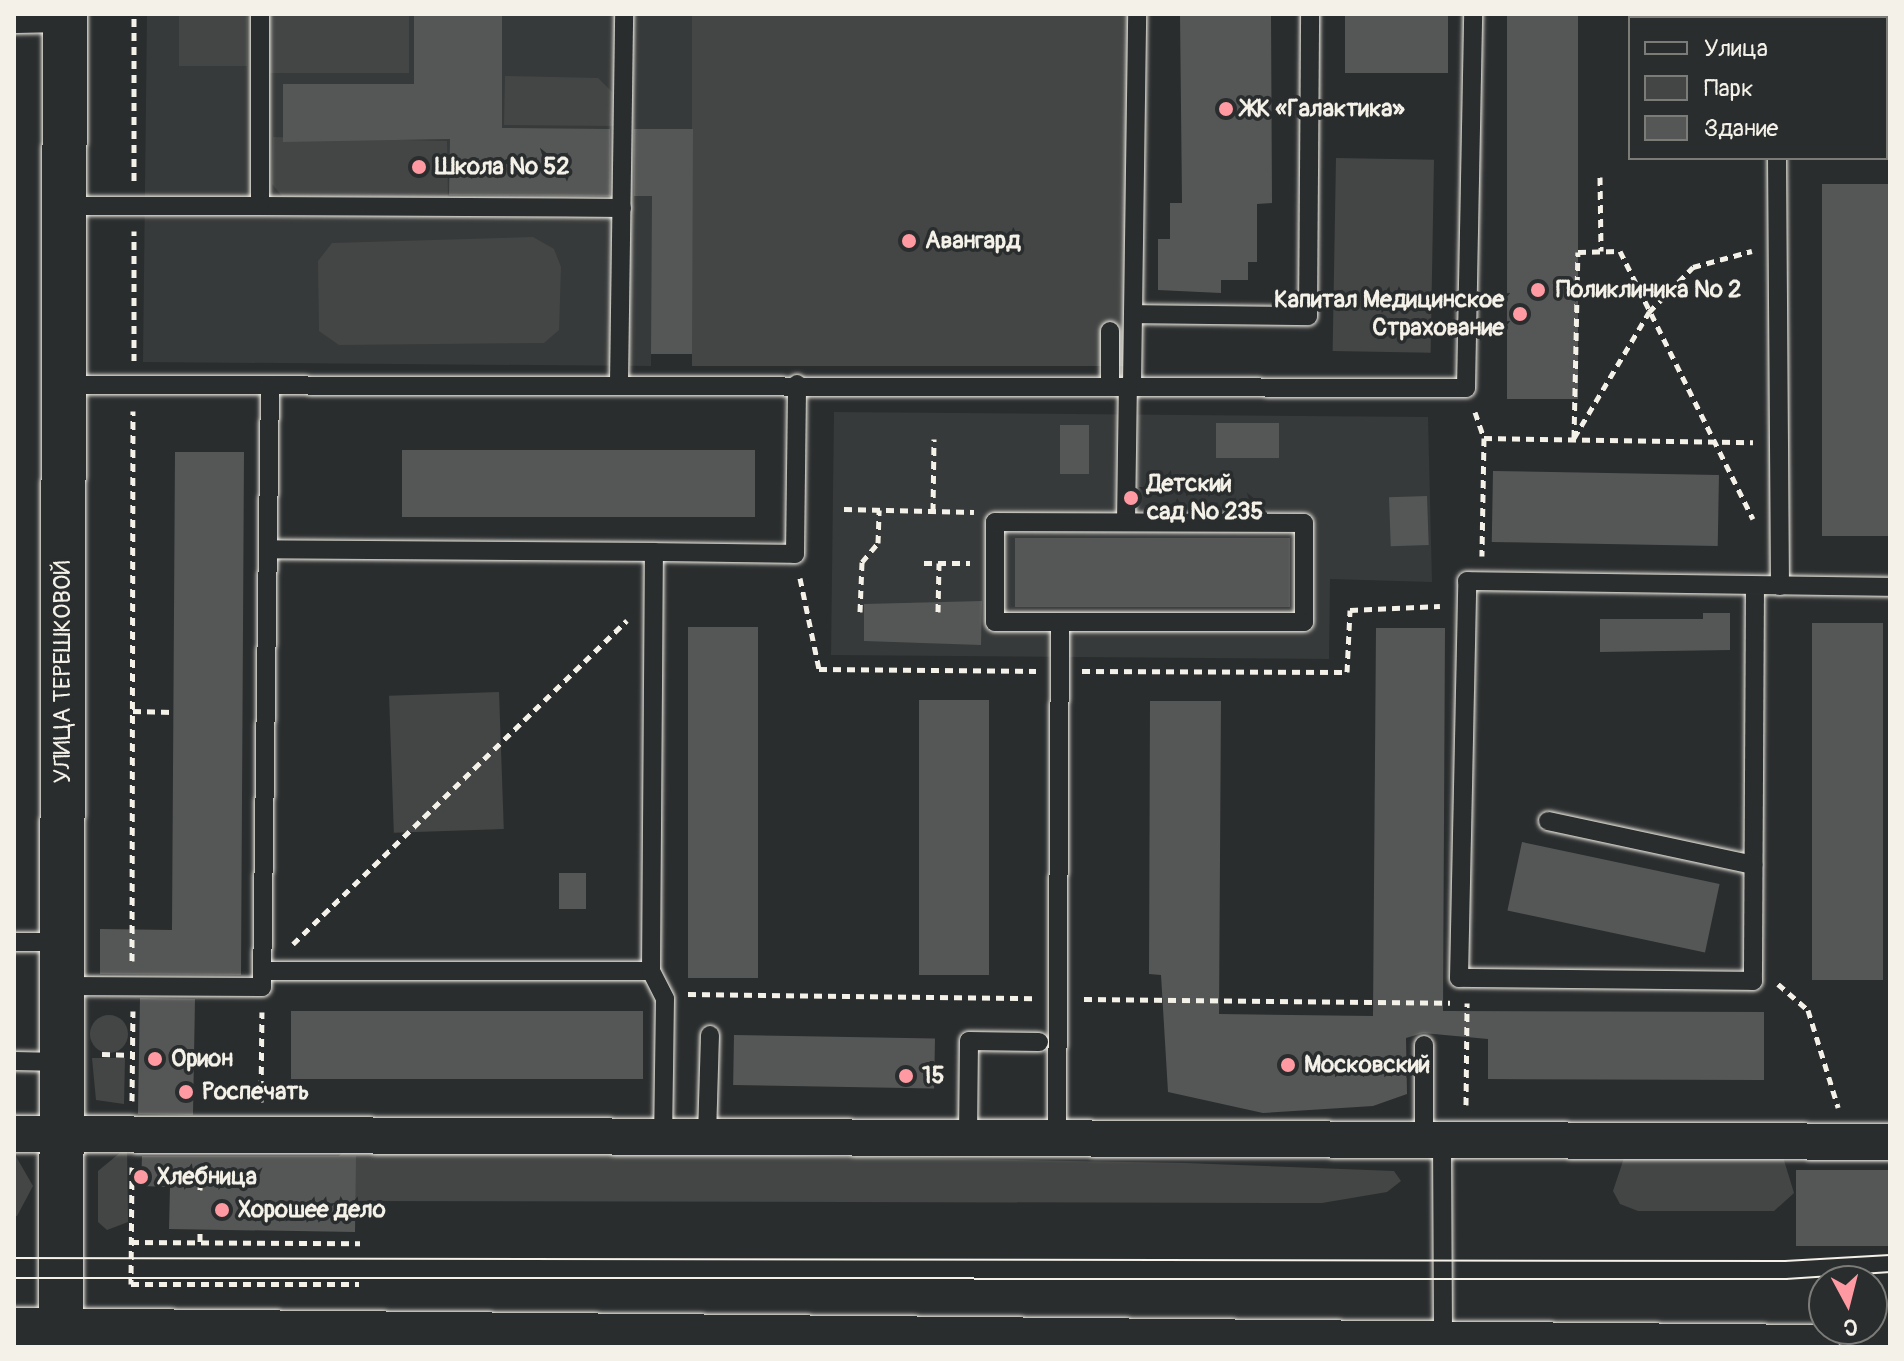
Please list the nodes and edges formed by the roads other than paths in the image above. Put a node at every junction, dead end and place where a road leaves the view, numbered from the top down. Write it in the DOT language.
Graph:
graph roads {
  1 [pos="260,14"];
  2 [pos="624,14"];
  3 [pos="1137,14"];
  4 [pos="1310,14"];
  5 [pos="1473,14"];
  6 [pos="65,19"];
  7 [pos="14,24"];
  8 [pos="1777,160"];
  9 [pos="65,206"];
  10 [pos="260,206"];
  11 [pos="622,208"];
  12 [pos="1133,314"];
  13 [pos="1110,331"];
  14 [pos="619,383"];
  15 [pos="797,384"];
  16 [pos="65,385"];
  17 [pos="270,385"];
  18 [pos="1123,385"];
  19 [pos="1126,522"];
  20 [pos="268,549"];
  21 [pos="654,552"];
  22 [pos="1780,578"];
  23 [pos="1755,586"];
  24 [pos="1890,587"];
  25 [pos="1060,622"];
  26 [pos="1548,821"];
  27 [pos="1753,865"];
  28 [pos="14,942"];
  29 [pos="62,942"];
  30 [pos="651,971"];
  31 [pos="262,979"];
  32 [pos="61,986"];
  33 [pos="710,1035"];
  34 [pos="1039,1042"];
  35 [pos="1424,1045"];
  36 [pos="77,1058"];
  37 [pos="14,1061"];
  38 [pos="14,1134"];
  39 [pos="61,1134"];
  40 [pos="1444,1134"];
  41 [pos="663,1135"];
  42 [pos="707,1136"];
  43 [pos="968,1137"];
  44 [pos="1057,1138"];
  45 [pos="1890,1142"];
  46 [pos="14,1330"];
  47 [pos="61,1331"];
  48 [pos="973,1343"];
  49 [pos="1443,1344"];
  50 [pos="1750,1347"];
  51 [pos="1817,1347"];
  1 -- 10 [label="lane"];
  2 -- 11 [label="lane"];
  3 -- 12 [label="lane"];
  4 -- 12 [label="lane"];
  5 -- 18 [label="lane"];
  6 -- 7 [label="lane"];
  6 -- 9 [label="main road, УЛИЦА ТЕРЕШКОВОЙ"];
  8 -- 22 [label="lane"];
  9 -- 10 [label="lane"];
  9 -- 16 [label="main road, УЛИЦА ТЕРЕШКОВОЙ"];
  10 -- 11 [label="lane"];
  11 -- 14 [label="lane"];
  12 -- 18 [label="lane"];
  13 -- 18 [label="lane"];
  14 -- 15 [label="lane"];
  14 -- 17 [label="lane"];
  15 -- 18 [label="lane"];
  15 -- 21 [label="lane"];
  16 -- 17 [label="lane"];
  16 -- 29 [label="main road, УЛИЦА ТЕРЕШКОВОЙ"];
  17 -- 20 [label="lane"];
  18 -- 19 [label="lane"];
  19 -- 25 [label="lane"];
  19 -- 25 [label="lane"];
  20 -- 21 [label="lane"];
  20 -- 31 [label="lane"];
  21 -- 30 [label="lane"];
  22 -- 23 [label="lane"];
  22 -- 24 [label="lane"];
  23 -- 27 [label="lane"];
  23 -- 27 [label="lane"];
  25 -- 44 [label="lane"];
  26 -- 27 [label="lane"];
  28 -- 29 [label="lane"];
  29 -- 32 [label="main road, УЛИЦА ТЕРЕШКОВОЙ"];
  30 -- 31 [label="lane"];
  30 -- 41 [label="lane"];
  31 -- 32 [label="lane"];
  32 -- 36 [label="main road, УЛИЦА ТЕРЕШКОВОЙ"];
  33 -- 42 [label="lane"];
  34 -- 43 [label="lane"];
  35 -- 40 [label="lane"];
  36 -- 37 [label="lane"];
  36 -- 39 [label="main road, УЛИЦА ТЕРЕШКОВОЙ"];
  38 -- 39 [label="street"];
  39 -- 41 [label="street"];
  39 -- 47 [label="main road, УЛИЦА ТЕРЕШКОВОЙ"];
  40 -- 44 [label="street"];
  40 -- 45 [label="street"];
  40 -- 49 [label="lane"];
  41 -- 42 [label="street"];
  42 -- 43 [label="street"];
  43 -- 44 [label="street"];
  46 -- 47 [label="main road"];
  47 -- 48 [label="main road"];
  48 -- 49 [label="main road"];
  49 -- 50 [label="main road"];
  50 -- 51 [label="main road"];
}
